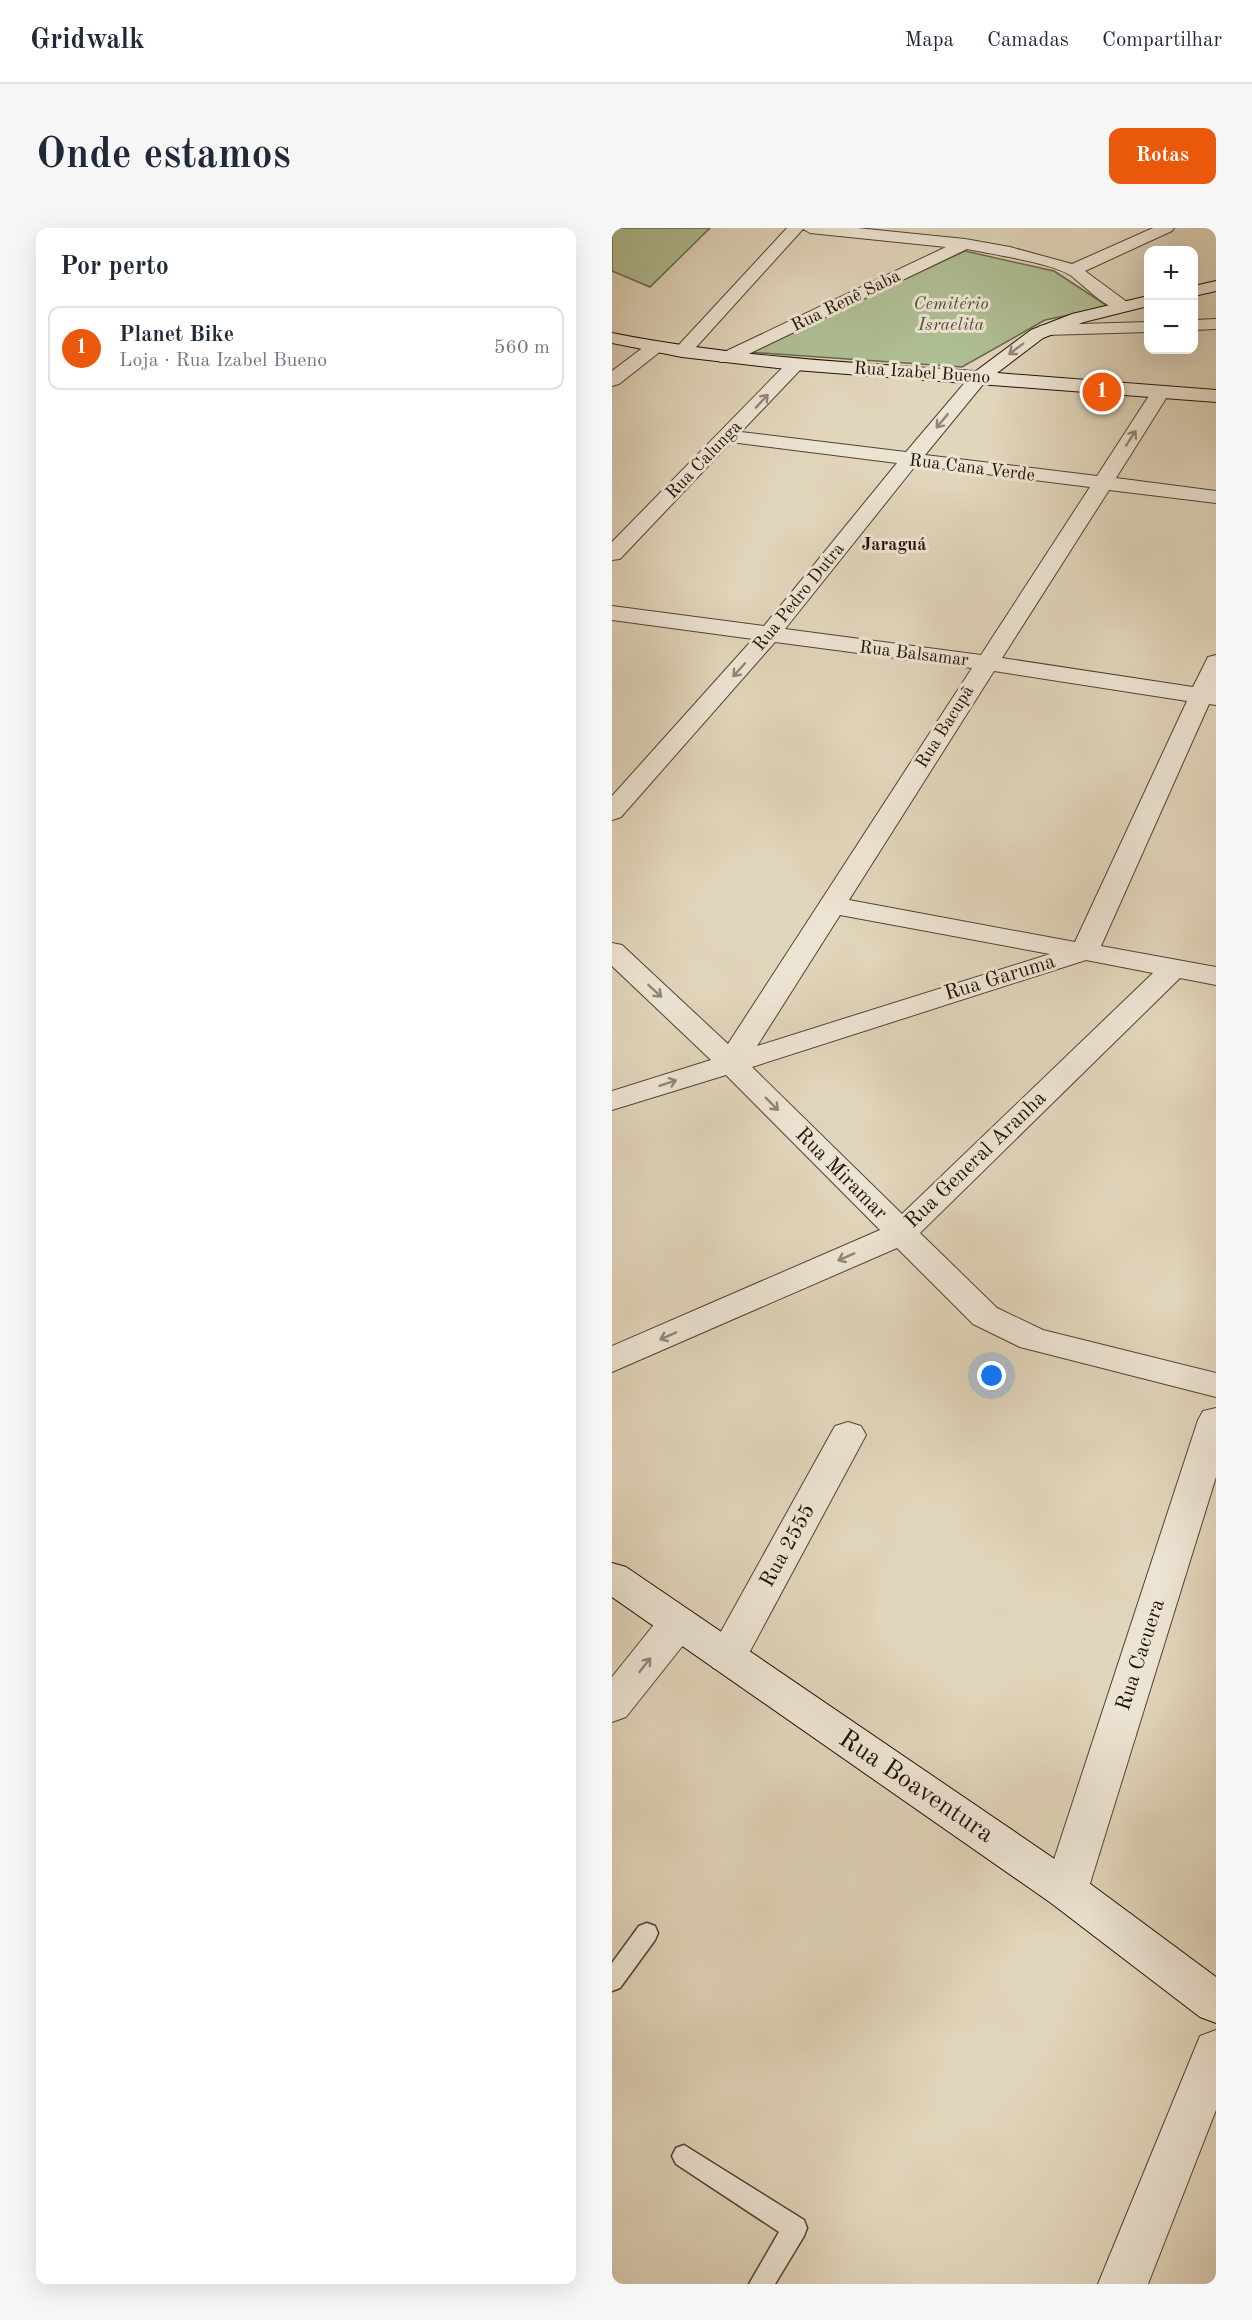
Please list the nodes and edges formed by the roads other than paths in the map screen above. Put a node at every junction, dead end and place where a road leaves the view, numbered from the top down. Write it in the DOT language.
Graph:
graph roads {
  1 [pos="796,228"];
  2 [pos="810,228"];
  3 [pos="1166,228"];
  4 [pos="965,244"];
  5 [pos="1073,270"];
  6 [pos="1216,286"];
  7 [pos="1198,290"];
  8 [pos="1144,301"];
  9 [pos="1121,306"];
  10 [pos="1216,324"];
  11 [pos="612,325"];
  12 [pos="1198,325"];
  13 [pos="1144,327"];
  14 [pos="1046,330"];
  15 [pos="621,339"];
  16 [pos="655,347"];
  17 [pos="682,352"];
  18 [pos="726,358"];
  19 [pos="795,365"];
  20 [pos="980,377"];
  21 [pos="612,380"];
  22 [pos="1161,392"];
  23 [pos="1216,396"];
  24 [pos="728,436"];
  25 [pos="909,460"];
  26 [pos="1102,484"];
  27 [pos="1216,497"];
  28 [pos="612,554"];
  29 [pos="612,613"];
  30 [pos="769,635"];
  31 [pos="1216,662"];
  32 [pos="986,663"];
  33 [pos="1208,696"];
  34 [pos="612,812"];
  35 [pos="832,905"];
  36 [pos="612,951"];
  37 [pos="1084,952"];
  38 [pos="1174,968"];
  39 [pos="1216,976"];
  40 [pos="731,1063"];
  41 [pos="612,1101"];
  42 [pos="900,1234"];
  43 [pos="612,1360"];
  44 [pos="1216,1385"];
  45 [pos="1216,1420"];
  46 [pos="849,1435"];
  47 [pos="612,1577"];
  48 [pos="678,1623"];
  49 [pos="727,1657"];
  50 [pos="612,1706"];
  51 [pos="1066,1890"];
  52 [pos="647,1933"];
  53 [pos="612,1981"];
  54 [pos="1216,2003"];
  55 [pos="1216,2051"];
  56 [pos="684,2156"];
  57 [pos="761,2284"];
  58 [pos="1123,2284"];
  1 -- 17 [label="street"];
  2 -- 4 [label="street"];
  3 -- 5 [label="street"];
  4 -- 5 [label="street"];
  4 -- 18 [label="street, Rua Renê Saba"];
  5 -- 9 [label="street"];
  6 -- 7 [label="street"];
  8 -- 9 [label="street, Rua Pedro Dutra"];
  9 -- 14 [label="street, Rua Pedro Dutra"];
  10 -- 12 [label="street"];
  11 -- 15 [label="street"];
  13 -- 14 [label="street"];
  14 -- 20 [label="street, Rua Pedro Dutra, one-way"];
  15 -- 16 [label="street, Rua Izabel Bueno"];
  16 -- 17 [label="street, Rua Izabel Bueno"];
  16 -- 21 [label="street"];
  17 -- 18 [label="street, Rua Izabel Bueno"];
  18 -- 19 [label="street, Rua Izabel Bueno"];
  19 -- 20 [label="street, Rua Izabel Bueno"];
  24 -- 19 [label="street, Rua Calunga, one-way"];
  20 -- 22 [label="street, Rua Izabel Bueno"];
  20 -- 25 [label="street, Rua Pedro Dutra, one-way"];
  22 -- 23 [label="street, Rua Izabel Bueno"];
  26 -- 22 [label="street, Rua Bacupã, one-way"];
  24 -- 25 [label="street, Rua Cana Verde"];
  24 -- 28 [label="street, Rua Calunga"];
  25 -- 26 [label="street, Rua Cana Verde"];
  25 -- 30 [label="street, Rua Pedro Dutra"];
  26 -- 27 [label="street, Rua Cana Verde"];
  26 -- 32 [label="street, Rua Bacupã"];
  29 -- 30 [label="street, Rua Balsamar"];
  30 -- 32 [label="street, Rua Balsamar"];
  30 -- 34 [label="street, Rua Pedro Dutra, one-way"];
  31 -- 33 [label="street, Rua Garuma"];
  32 -- 33 [label="street, Rua Balsamar"];
  32 -- 35 [label="street, Rua Bacupã"];
  33 -- 37 [label="street, Rua Garuma"];
  35 -- 37 [label="street"];
  35 -- 40 [label="street, Rua Bacupã"];
  36 -- 40 [label="street, Rua Miramar, one-way"];
  37 -- 38 [label="street"];
  37 -- 40 [label="street, Rua Garuma"];
  38 -- 39 [label="street"];
  38 -- 42 [label="street, Rua General Aranha"];
  41 -- 40 [label="street, Rua Garuma, one-way"];
  40 -- 42 [label="street, Rua Miramar, one-way"];
  42 -- 43 [label="street, Rua General Aranha, one-way"];
  42 -- 44 [label="street, Rua Miramar"];
  45 -- 51 [label="street, Rua Cacuera"];
  46 -- 49 [label="street, Rua 2555"];
  47 -- 48 [label="street, Rua Boaventura"];
  48 -- 49 [label="street, Rua Boaventura"];
  50 -- 48 [label="street, one-way"];
  49 -- 51 [label="street, Rua Boaventura"];
  51 -- 54 [label="street, Rua Boaventura"];
  52 -- 53 [label="lane"];
  55 -- 58 [label="street"];
  56 -- 57 [label="lane"];
}
